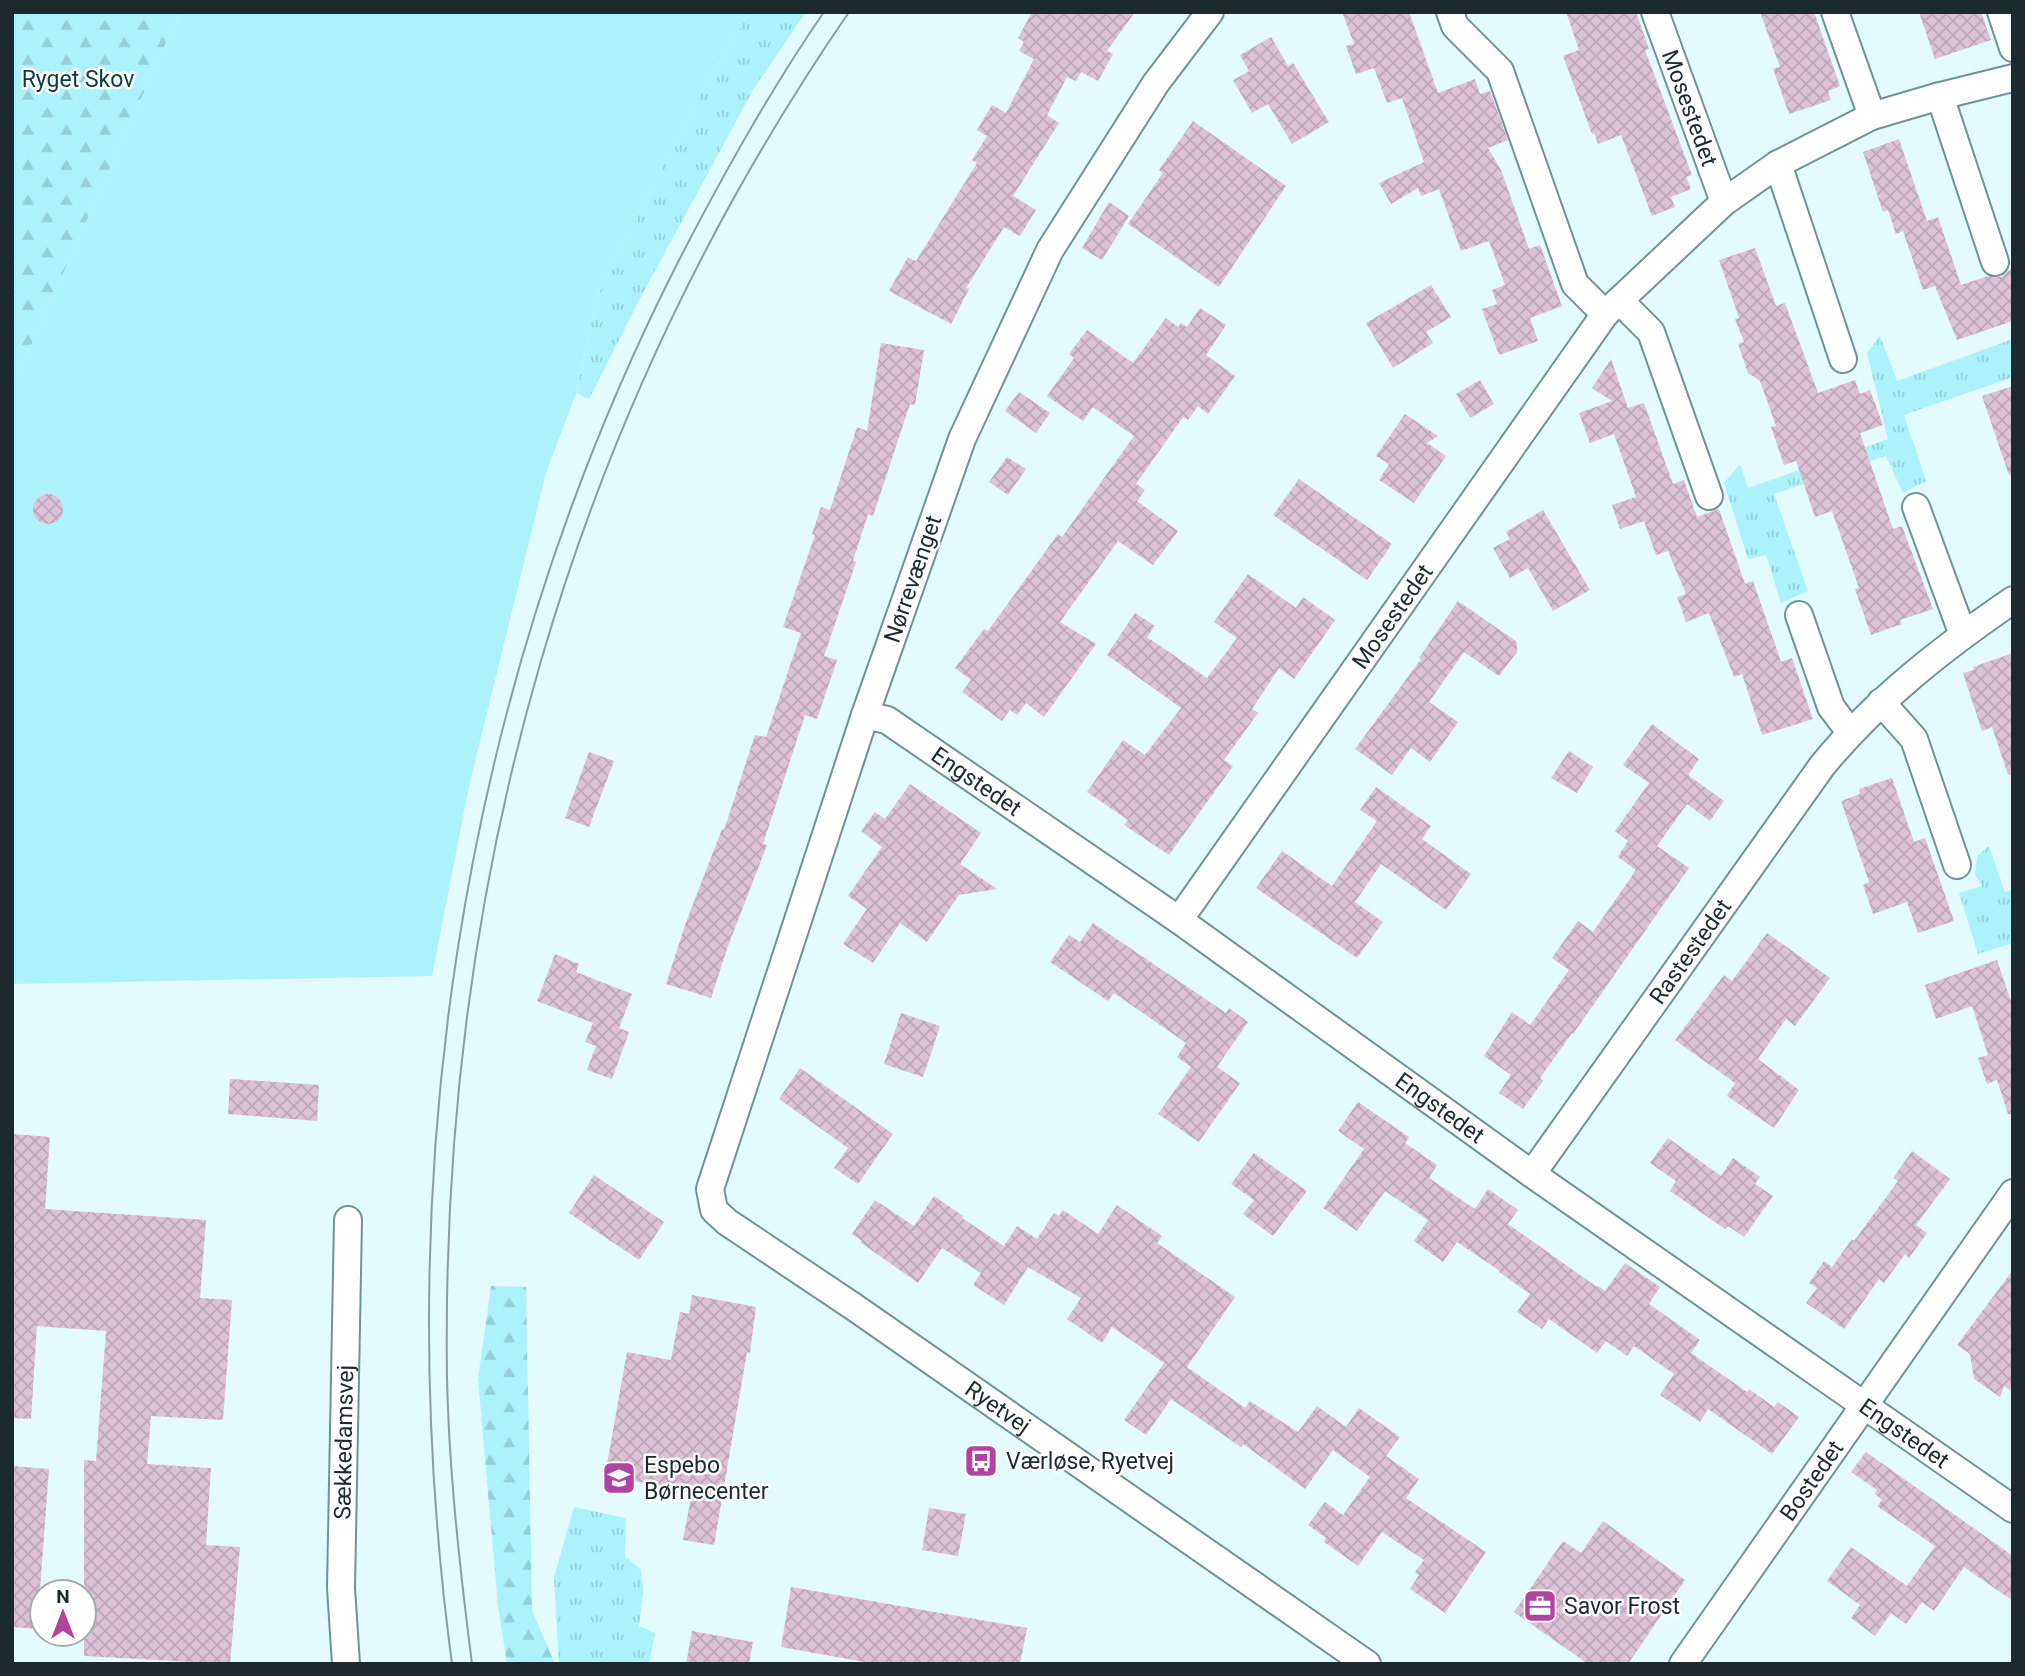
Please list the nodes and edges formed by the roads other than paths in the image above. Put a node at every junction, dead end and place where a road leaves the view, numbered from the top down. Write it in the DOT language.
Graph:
graph roads {
  1 [pos="1210,12"];
  2 [pos="1450,12"];
  3 [pos="1655,12"];
  4 [pos="1835,12"];
  5 [pos="2001,12"];
  6 [pos="2013,48"];
  7 [pos="2013,78"];
  8 [pos="1940,96"];
  9 [pos="1872,116"];
  10 [pos="1778,164"];
  11 [pos="1724,202"];
  12 [pos="1995,262"];
  13 [pos="1613,308"];
  14 [pos="1843,359"];
  15 [pos="1709,496"];
  16 [pos="1916,507"];
  17 [pos="2013,600"];
  18 [pos="1799,615"];
  19 [pos="1963,635"];
  20 [pos="1881,702"];
  21 [pos="865,715"];
  22 [pos="1850,732"];
  23 [pos="1957,865"];
  24 [pos="1180,920"];
  25 [pos="1532,1174"];
  26 [pos="710,1189"];
  27 [pos="2013,1193"];
  28 [pos="348,1220"];
  29 [pos="1864,1405"];
  30 [pos="2013,1509"];
  31 [pos="346,1664"];
  32 [pos="1367,1664"];
  33 [pos="1683,1664"];
  1 -- 21 [label="street, Nørrevænget"];
  2 -- 13 [label="street"];
  3 -- 11 [label="street, Mosestedet"];
  4 -- 9 [label="street"];
  5 -- 6 [label="street"];
  7 -- 8 [label="street, Mosestedet"];
  8 -- 9 [label="street, Mosestedet"];
  8 -- 12 [label="street"];
  9 -- 10 [label="street, Mosestedet"];
  10 -- 11 [label="street, Mosestedet"];
  10 -- 14 [label="street"];
  11 -- 13 [label="street, Mosestedet"];
  13 -- 15 [label="street"];
  13 -- 24 [label="street, Mosestedet"];
  16 -- 19 [label="street"];
  17 -- 19 [label="street, Rastestedet"];
  18 -- 22 [label="street"];
  19 -- 20 [label="street, Rastestedet"];
  20 -- 22 [label="street, Rastestedet"];
  20 -- 23 [label="street"];
  21 -- 24 [label="street, Engstedet"];
  21 -- 26 [label="street, Nørrevænget"];
  22 -- 25 [label="street, Rastestedet"];
  24 -- 25 [label="street, Engstedet"];
  25 -- 29 [label="street, Engstedet"];
  26 -- 32 [label="street, Ryetvej"];
  27 -- 29 [label="street, Bostedet"];
  28 -- 31 [label="street, Sækkedamsvej"];
  29 -- 30 [label="street, Engstedet"];
  29 -- 33 [label="street, Bostedet"];
}
